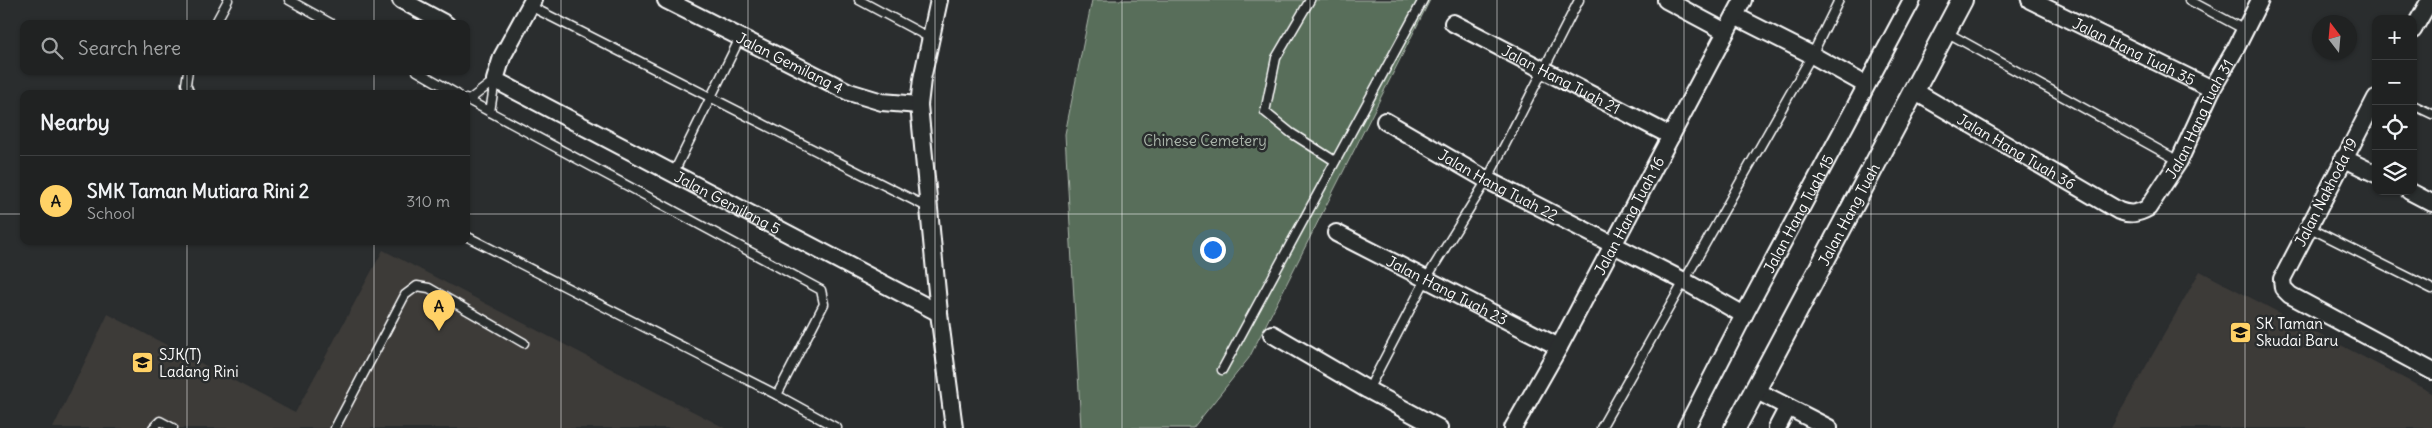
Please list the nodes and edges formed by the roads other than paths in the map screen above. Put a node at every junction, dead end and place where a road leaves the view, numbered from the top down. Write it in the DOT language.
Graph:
graph roads {
  1 [pos="228,0"];
  2 [pos="289,0"];
  3 [pos="401,0"];
  4 [pos="666,0"];
  5 [pos="859,0"];
  6 [pos="939,0"];
  7 [pos="1310,0"];
  8 [pos="1423,0"];
  9 [pos="1579,0"];
  10 [pos="1666,0"];
  11 [pos="1744,0"];
  12 [pos="1839,0"];
  13 [pos="1912,0"];
  14 [pos="1962,0"];
  15 [pos="2030,0"];
  16 [pos="2189,0"];
  17 [pos="2260,0"];
  18 [pos="2430,0"];
  19 [pos="531,3"];
  20 [pos="1735,16"];
  21 [pos="217,20"];
  22 [pos="325,20"];
  23 [pos="438,20"];
  24 [pos="1453,23"];
  25 [pos="2422,23"];
  26 [pos="2245,30"];
  27 [pos="1726,32"];
  28 [pos="1945,32"];
  29 [pos="740,38"];
  30 [pos="932,39"];
  31 [pos="1812,55"];
  32 [pos="1543,69"];
  33 [pos="187,75"];
  34 [pos="424,75"];
  35 [pos="495,80"];
  36 [pos="1866,86"];
  37 [pos="2212,89"];
  38 [pos="188,90"];
  39 [pos="450,90"];
  40 [pos="1914,91"];
  41 [pos="470,98"];
  42 [pos="712,98"];
  43 [pos="470,102"];
  44 [pos="919,105"];
  45 [pos="2372,105"];
  46 [pos="2417,107"];
  47 [pos="490,112"];
  48 [pos="2432,114"];
  49 [pos="1385,121"];
  50 [pos="1671,136"];
  51 [pos="2343,158"];
  52 [pos="2178,161"];
  53 [pos="1335,162"];
  54 [pos="2372,172"];
  55 [pos="672,174"];
  56 [pos="1487,180"];
  57 [pos="2416,195"];
  58 [pos="2432,203"];
  59 [pos="930,209"];
  60 [pos="2119,211"];
  61 [pos="2308,227"];
  62 [pos="1336,233"];
  63 [pos="470,238"];
  64 [pos="1613,246"];
  65 [pos="1426,279"];
  66 [pos="1684,281"];
  67 [pos="2432,290"];
  68 [pos="938,313"];
  69 [pos="1744,315"];
  70 [pos="1272,334"];
  71 [pos="524,343"];
  72 [pos="1559,347"];
  73 [pos="1222,370"];
  74 [pos="2432,371"];
  75 [pos="1368,390"];
  76 [pos="1755,390"];
  77 [pos="777,395"];
  78 [pos="1788,407"];
  79 [pos="1433,427"];
  80 [pos="153,428"];
  81 [pos="173,428"];
  82 [pos="335,428"];
  83 [pos="837,428"];
  84 [pos="954,428"];
  85 [pos="1513,428"];
  86 [pos="1601,428"];
  87 [pos="1686,428"];
  88 [pos="1735,428"];
  89 [pos="1777,428"];
  90 [pos="1829,428"];
  1 -- 21 [label="lane"];
  2 -- 22 [label="lane"];
  3 -- 23 [label="street"];
  4 -- 29 [label="street, Jalan Gemilang 4"];
  5 -- 30 [label="lane"];
  6 -- 30 [label="street"];
  7 -- 53 [label="lane"];
  8 -- 53 [label="lane"];
  9 -- 32 [label="lane"];
  10 -- 27 [label="street"];
  11 -- 20 [label="street, Jalan Hang Tuah 16"];
  12 -- 31 [label="lane"];
  13 -- 36 [label="street, Jalan Hang Tuah 15"];
  14 -- 28 [label="street, Jalan Hang Tuah"];
  15 -- 37 [label="street, Jalan Hang Tuah 35"];
  16 -- 26 [label="lane"];
  17 -- 26 [label="street, Jalan Hang Tuah 31"];
  18 -- 25 [label="street"];
  19 -- 35 [label="street"];
  19 -- 42 [label="lane"];
  20 -- 27 [label="street, Jalan Hang Tuah 16"];
  20 -- 31 [label="street"];
  24 -- 32 [label="street, Jalan Hang Tuah 21"];
  26 -- 37 [label="street, Jalan Hang Tuah 31"];
  27 -- 50 [label="street, Jalan Hang Tuah 16"];
  28 -- 40 [label="street, Jalan Hang Tuah"];
  28 -- 52 [label="lane"];
  29 -- 42 [label="lane"];
  29 -- 44 [label="street, Jalan Gemilang 4"];
  30 -- 44 [label="street"];
  31 -- 36 [label="street"];
  31 -- 66 [label="lane"];
  32 -- 50 [label="street, Jalan Hang Tuah 21"];
  32 -- 56 [label="lane"];
  33 -- 38 [label="lane"];
  34 -- 39 [label="lane"];
  35 -- 41 [label="lane"];
  35 -- 47 [label="lane"];
  35 -- 55 [label="street, Jalan Gemilang 5"];
  36 -- 69 [label="street, Jalan Hang Tuah 15"];
  37 -- 52 [label="street, Jalan Hang Tuah 31"];
  40 -- 60 [label="street, Jalan Hang Tuah 36"];
  40 -- 76 [label="street, Jalan Hang Tuah"];
  42 -- 55 [label="lane"];
  42 -- 59 [label="lane"];
  43 -- 47 [label="lane"];
  44 -- 59 [label="street"];
  45 -- 51 [label="street, Jalan Nakhoda 19"];
  46 -- 48 [label="lane"];
  47 -- 77 [label="lane"];
  49 -- 56 [label="street, Jalan Hang Tuah 22"];
  50 -- 64 [label="street, Jalan Hang Tuah 16"];
  51 -- 54 [label="street"];
  51 -- 61 [label="street, Jalan Nakhoda 19"];
  52 -- 60 [label="street, Jalan Hang Tuah 31"];
  53 -- 73 [label="lane"];
  55 -- 68 [label="street, Jalan Gemilang 5"];
  56 -- 64 [label="street, Jalan Hang Tuah 22"];
  56 -- 65 [label="lane"];
  57 -- 58 [label="street"];
  59 -- 68 [label="street"];
  61 -- 67 [label="lane"];
  61 -- 74 [label="street, Jalan Nakhoda 19"];
  62 -- 65 [label="street, Jalan Hang Tuah 23"];
  63 -- 77 [label="lane"];
  64 -- 66 [label="street, Jalan Hang Tuah 22"];
  64 -- 72 [label="street, Jalan Hang Tuah 16"];
  65 -- 72 [label="street, Jalan Hang Tuah 23"];
  65 -- 75 [label="lane"];
  66 -- 69 [label="street, Jalan Hang Tuah 22"];
  66 -- 86 [label="lane"];
  68 -- 84 [label="street"];
  69 -- 87 [label="street, Jalan Hang Tuah 15"];
  70 -- 75 [label="street"];
  71 -- 82 [label="lane"];
  72 -- 85 [label="street, Jalan Hang Tuah 16"];
  75 -- 79 [label="street"];
  76 -- 78 [label="street"];
  76 -- 88 [label="street, Jalan Hang Tuah"];
  77 -- 83 [label="lane"];
  78 -- 89 [label="street"];
  78 -- 90 [label="street"];
  80 -- 81 [label="lane"];
}
